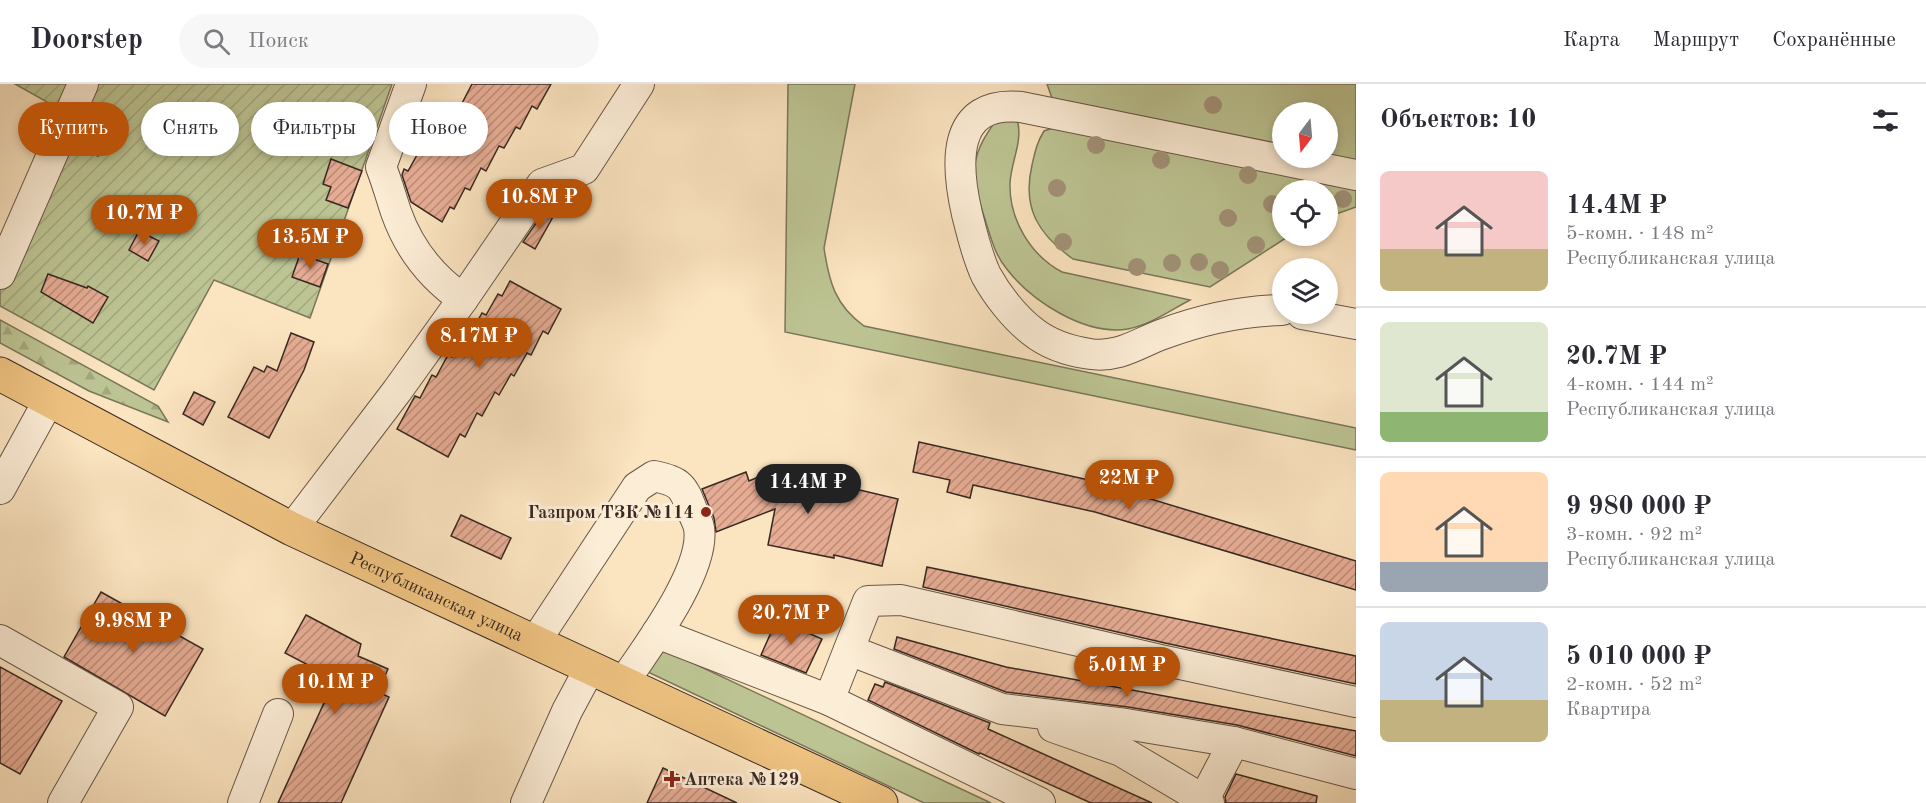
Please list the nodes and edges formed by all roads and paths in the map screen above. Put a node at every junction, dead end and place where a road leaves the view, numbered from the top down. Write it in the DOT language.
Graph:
graph roads {
  1 [pos="83,84"];
  2 [pos="411,84"];
  3 [pos="639,84"];
  4 [pos="1356,176"];
  5 [pos="0,274"];
  6 [pos="463,300"];
  7 [pos="1272,310"];
  8 [pos="1338,321"];
  9 [pos="1356,324"];
  10 [pos="0,374"];
  11 [pos="49,400"];
  12 [pos="0,489"];
  13 [pos="292,529"];
  14 [pos="657,633"];
  15 [pos="0,640"];
  16 [pos="535,642"];
  17 [pos="849,650"];
  18 [pos="590,668"];
  19 [pos="623,683"];
  20 [pos="829,700"];
  21 [pos="1356,702"];
  22 [pos="278,714"];
  23 [pos="1124,737"];
  24 [pos="1234,742"];
  25 [pos="1356,774"];
  26 [pos="1206,802"];
  27 [pos="63,803"];
  28 [pos="243,803"];
  29 [pos="526,803"];
  30 [pos="881,803"];
  31 [pos="1040,803"];
  1 -- 5 [label="street"];
  2 -- 6 [label="street"];
  3 -- 6 [label="street"];
  4 -- 7 [label="street"];
  6 -- 13 [label="street"];
  8 -- 9 [label="street"];
  10 -- 11 [label="main road, Республиканская улица"];
  11 -- 12 [label="street"];
  11 -- 13 [label="main road, Республиканская улица"];
  13 -- 16 [label="main road, Республиканская улица"];
  14 -- 16 [label="street"];
  14 -- 19 [label="street"];
  14 -- 20 [label="street"];
  15 -- 27 [label="street"];
  16 -- 18 [label="main road, Республиканская улица"];
  17 -- 20 [label="street"];
  17 -- 21 [label="street"];
  17 -- 23 [label="street"];
  18 -- 19 [label="main road, Республиканская улица"];
  18 -- 29 [label="street"];
  19 -- 30 [label="main road, Республиканская улица"];
  20 -- 31 [label="street"];
  22 -- 28 [label="street"];
  23 -- 24 [label="street"];
  23 -- 26 [label="street"];
  24 -- 25 [label="street"];
  24 -- 26 [label="street"];
}
